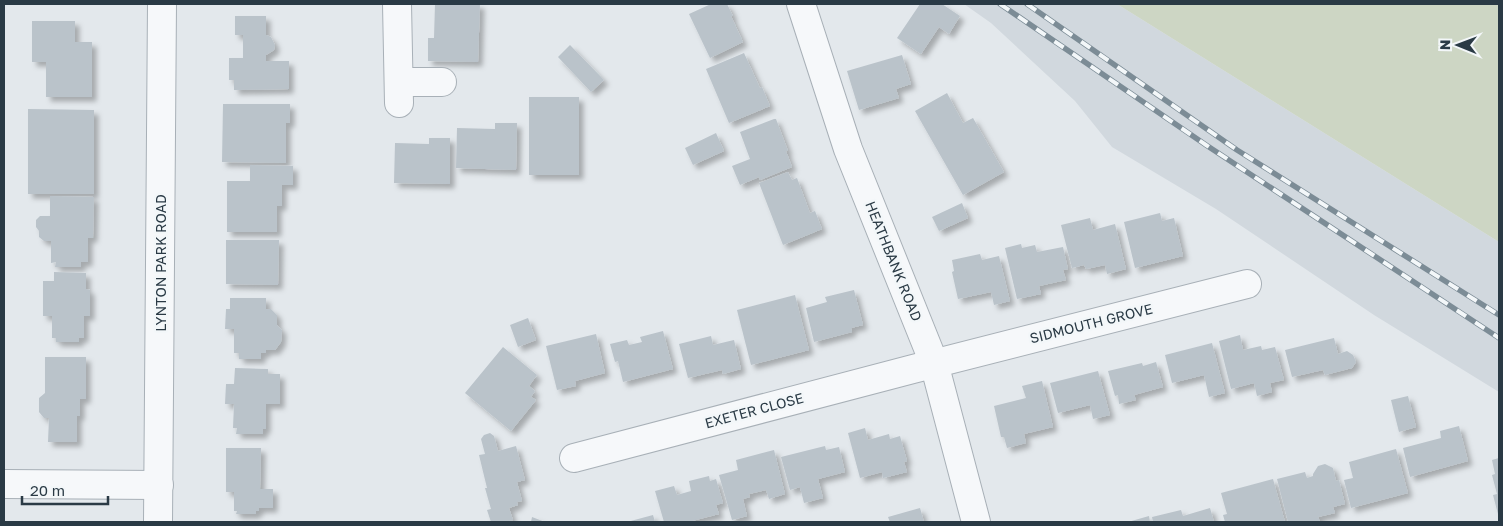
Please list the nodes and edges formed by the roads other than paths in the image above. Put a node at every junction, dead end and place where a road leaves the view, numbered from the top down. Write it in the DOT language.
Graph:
graph roads {
  1 [pos="162,4"];
  2 [pos="397,4"];
  3 [pos="800,4"];
  4 [pos="442,82"];
  5 [pos="1247,284"];
  6 [pos="934,363"];
  7 [pos="574,458"];
  8 [pos="4,484"];
  9 [pos="159,485"];
  10 [pos="158,522"];
  11 [pos="976,522"];
  1 -- 9 [label="street, LYNTON PARK ROAD"];
  2 -- 4 [label="street"];
  3 -- 6 [label="street, HEATHBANK ROAD"];
  5 -- 6 [label="street, SIDMOUTH GROVE"];
  6 -- 7 [label="street, EXETER CLOSE"];
  6 -- 11 [label="street, HEATHBANK ROAD"];
  8 -- 9 [label="street"];
  9 -- 10 [label="street, LYNTON PARK ROAD"];
}
